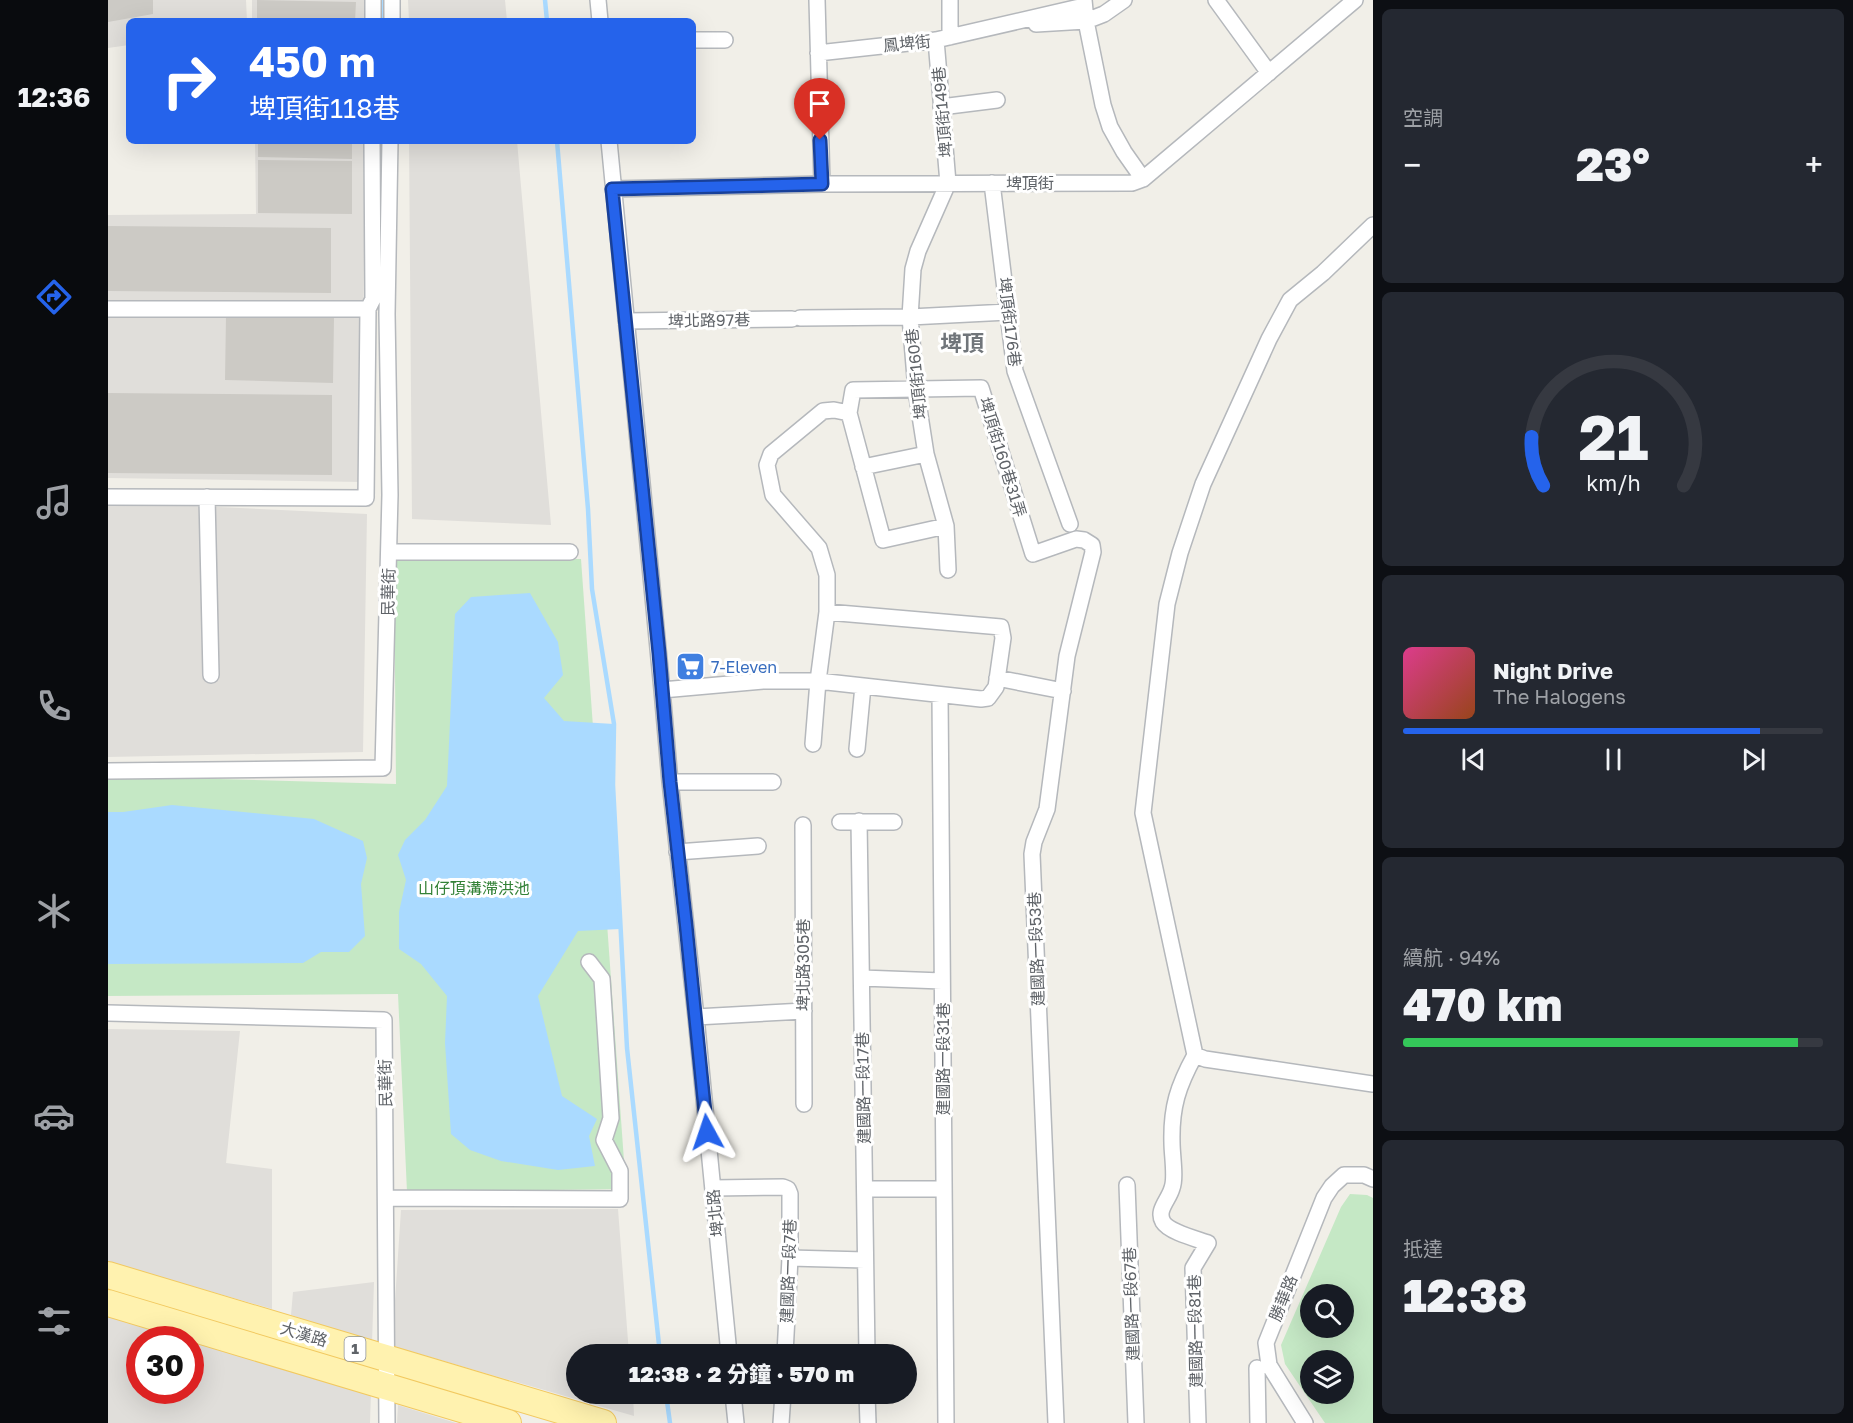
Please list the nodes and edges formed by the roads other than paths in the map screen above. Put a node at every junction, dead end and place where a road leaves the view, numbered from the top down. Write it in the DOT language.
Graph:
graph roads {
  1 [pos="373,0"];
  2 [pos="392,0"];
  3 [pos="598,0"];
  4 [pos="817,0"];
  5 [pos="950,0"];
  6 [pos="1124,0"];
  7 [pos="1215,0"];
  8 [pos="1355,0"];
  9 [pos="1085,9"];
  10 [pos="373,18"];
  11 [pos="392,18"];
  12 [pos="600,18"];
  13 [pos="943,39"];
  14 [pos="696,40"];
  15 [pos="725,40"];
  16 [pos="818,52"];
  17 [pos="1269,73"];
  18 [pos="997,100"];
  19 [pos="941,107"];
  20 [pos="372,144"];
  21 [pos="390,144"];
  22 [pos="609,144"];
  23 [pos="1143,179"];
  24 [pos="948,183"];
  25 [pos="992,183"];
  26 [pos="822,184"];
  27 [pos="612,189"];
  28 [pos="1373,225"];
  29 [pos="108,309"];
  30 [pos="368,309"];
  31 [pos="1008,312"];
  32 [pos="910,317"];
  33 [pos="626,321"];
  34 [pos="916,390"];
  35 [pos="849,413"];
  36 [pos="926,454"];
  37 [pos="864,467"];
  38 [pos="108,497"];
  39 [pos="207,497"];
  40 [pos="1070,524"];
  41 [pos="946,526"];
  42 [pos="389,552"];
  43 [pos="570,552"];
  44 [pos="1033,554"];
  45 [pos="948,570"];
  46 [pos="827,612"];
  47 [pos="211,675"];
  48 [pos="997,678"];
  49 [pos="818,681"];
  50 [pos="863,686"];
  51 [pos="662,690"];
  52 [pos="1063,691"];
  53 [pos="940,695"];
  54 [pos="813,744"];
  55 [pos="857,749"];
  56 [pos="108,771"];
  57 [pos="670,782"];
  58 [pos="773,782"];
  59 [pos="859,821"];
  60 [pos="840,822"];
  61 [pos="894,822"];
  62 [pos="803,825"];
  63 [pos="758,846"];
  64 [pos="677,852"];
  65 [pos="589,962"];
  66 [pos="862,978"];
  67 [pos="942,981"];
  68 [pos="804,1011"];
  69 [pos="108,1013"];
  70 [pos="696,1017"];
  71 [pos="1195,1055"];
  72 [pos="1373,1084"];
  73 [pos="804,1104"];
  74 [pos="1373,1179"];
  75 [pos="1127,1185"];
  76 [pos="713,1188"];
  77 [pos="864,1189"];
  78 [pos="944,1189"];
  79 [pos="386,1198"];
  80 [pos="790,1258"];
  81 [pos="865,1260"];
  82 [pos="108,1275"];
  83 [pos="108,1303"];
  84 [pos="728,1344"];
  85 [pos="786,1344"];
  86 [pos="867,1344"];
  87 [pos="387,1359"];
  88 [pos="1257,1368"];
  89 [pos="387,1386"];
  90 [pos="734,1404"];
  91 [pos="782,1404"];
  92 [pos="867,1404"];
  93 [pos="387,1423"];
  94 [pos="508,1423"];
  95 [pos="603,1423"];
  96 [pos="736,1423"];
  97 [pos="781,1423"];
  98 [pos="867,1423"];
  99 [pos="945,1423"];
  100 [pos="1056,1423"];
  101 [pos="1136,1423"];
  102 [pos="1198,1423"];
  103 [pos="1258,1423"];
  104 [pos="1305,1423"];
  1 -- 10 [label="street"];
  2 -- 11 [label="street"];
  3 -- 12 [label="street"];
  4 -- 16 [label="street"];
  5 -- 13 [label="street, 埤頂街149巷"];
  6 -- 9 [label="street, 鳳埤街"];
  7 -- 17 [label="street"];
  8 -- 17 [label="street"];
  9 -- 13 [label="street, 鳳埤街"];
  9 -- 23 [label="street"];
  13 -- 16 [label="street, 鳳埤街"];
  13 -- 19 [label="street, 埤頂街149巷"];
  14 -- 15 [label="street"];
  16 -- 26 [label="street"];
  17 -- 23 [label="street"];
  18 -- 19 [label="street"];
  19 -- 24 [label="street, 埤頂街149巷"];
  20 -- 30 [label="street"];
  21 -- 42 [label="street, 民華街"];
  22 -- 27 [label="street, 埤北路"];
  23 -- 25 [label="street, 埤頂街"];
  24 -- 25 [label="street, 埤頂街"];
  24 -- 26 [label="street, 埤頂街"];
  24 -- 32 [label="street, 埤頂街160巷"];
  25 -- 31 [label="street, 埤頂街176巷"];
  26 -- 27 [label="street, 埤頂街"];
  27 -- 33 [label="street, 埤北路"];
  28 -- 71 [label="street"];
  29 -- 30 [label="street"];
  30 -- 39 [label="street"];
  31 -- 32 [label="street, 埤北路97巷"];
  31 -- 40 [label="street, 埤頂街176巷"];
  32 -- 33 [label="street, 埤北路97巷"];
  32 -- 34 [label="street, 埤頂街160巷"];
  33 -- 51 [label="street, 埤北路"];
  34 -- 35 [label="street"];
  34 -- 36 [label="street, 埤頂街160巷"];
  34 -- 44 [label="street, 埤頂街160巷31弄"];
  35 -- 37 [label="street"];
  35 -- 46 [label="street"];
  36 -- 37 [label="street"];
  36 -- 41 [label="street, 埤頂街160巷"];
  37 -- 41 [label="street"];
  38 -- 39 [label="street"];
  39 -- 47 [label="street"];
  41 -- 45 [label="street, 埤頂街160巷"];
  42 -- 43 [label="street"];
  42 -- 56 [label="street, 民華街"];
  44 -- 52 [label="street, 建國路一段53巷"];
  46 -- 48 [label="street"];
  46 -- 49 [label="street"];
  48 -- 52 [label="street"];
  48 -- 53 [label="street"];
  49 -- 50 [label="street"];
  49 -- 51 [label="street"];
  49 -- 54 [label="street"];
  50 -- 53 [label="street"];
  50 -- 55 [label="street"];
  51 -- 57 [label="street, 埤北路"];
  52 -- 100 [label="street, 建國路一段53巷"];
  53 -- 67 [label="street, 建國路一段31巷"];
  57 -- 58 [label="street"];
  57 -- 64 [label="street, 埤北路"];
  59 -- 60 [label="street"];
  59 -- 61 [label="street"];
  59 -- 66 [label="street, 建國路一段17巷"];
  62 -- 68 [label="street, 埤北路305巷"];
  63 -- 64 [label="street"];
  64 -- 70 [label="street, 埤北路"];
  65 -- 79 [label="street"];
  66 -- 67 [label="street"];
  66 -- 77 [label="street, 建國路一段17巷"];
  67 -- 78 [label="street, 建國路一段31巷"];
  68 -- 70 [label="street"];
  68 -- 73 [label="street, 埤北路305巷"];
  69 -- 79 [label="street, 民華街"];
  70 -- 76 [label="street, 埤北路"];
  71 -- 72 [label="street"];
  71 -- 102 [label="street, 建國路一段81巷"];
  74 -- 104 [label="street, 勝華路"];
  75 -- 101 [label="street, 建國路一段67巷"];
  76 -- 80 [label="street, 建國路一段7巷"];
  76 -- 84 [label="street, 埤北路"];
  77 -- 78 [label="street"];
  77 -- 81 [label="street, 建國路一段17巷"];
  78 -- 99 [label="street, 建國路一段31巷"];
  79 -- 87 [label="street, 民華街"];
  80 -- 81 [label="street"];
  80 -- 85 [label="street, 建國路一段7巷"];
  81 -- 86 [label="street, 建國路一段17巷"];
  82 -- 87 [label="main road, 大漢路 / 1"];
  83 -- 89 [label="main road, 大漢路 / 1"];
  87 -- 89 [label="street, 民華街"];
  87 -- 95 [label="main road, 大漢路 / 1"];
  88 -- 103 [label="street"];
  89 -- 93 [label="street, 民華街"];
  89 -- 94 [label="main road, 大漢路 / 1"];
  90 -- 96 [label="street"];
  91 -- 97 [label="street"];
  92 -- 98 [label="street"];
}
